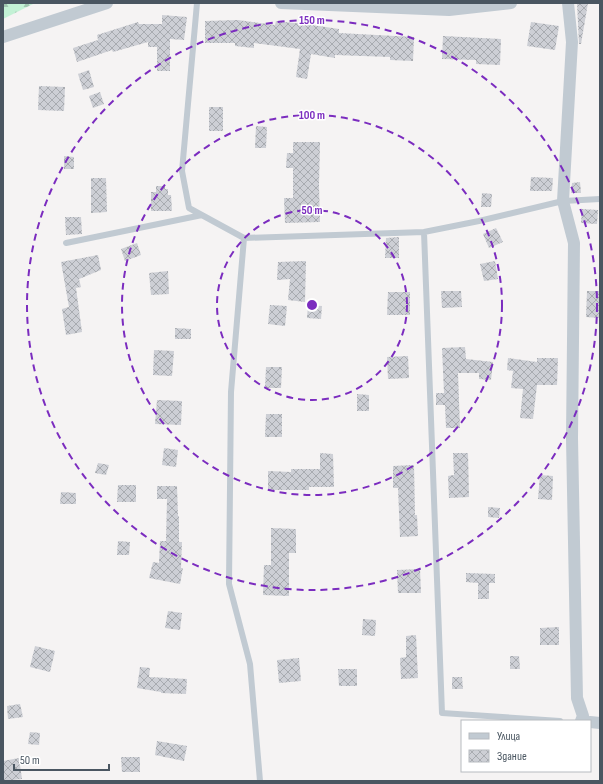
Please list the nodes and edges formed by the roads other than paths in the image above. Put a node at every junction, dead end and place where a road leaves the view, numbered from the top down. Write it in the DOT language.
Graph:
graph roads {
  1 [pos="107,3"];
  2 [pos="197,3"];
  3 [pos="281,3"];
  4 [pos="511,3"];
  5 [pos="568,3"];
  6 [pos="3,37"];
  7 [pos="600,199"];
  8 [pos="563,201"];
  9 [pos="202,215"];
  10 [pos="424,232"];
  11 [pos="244,238"];
  12 [pos="66,243"];
  13 [pos="545,720"];
  14 [pos="581,720"];
  15 [pos="260,781"];
  1 -- 6 [label="street"];
  2 -- 9 [label="lane"];
  3 -- 4 [label="street"];
  5 -- 8 [label="street"];
  7 -- 8 [label="lane"];
  8 -- 10 [label="lane"];
  8 -- 14 [label="street"];
  9 -- 11 [label="lane"];
  9 -- 12 [label="lane"];
  10 -- 11 [label="lane"];
  10 -- 13 [label="lane"];
  11 -- 15 [label="lane"];
}
